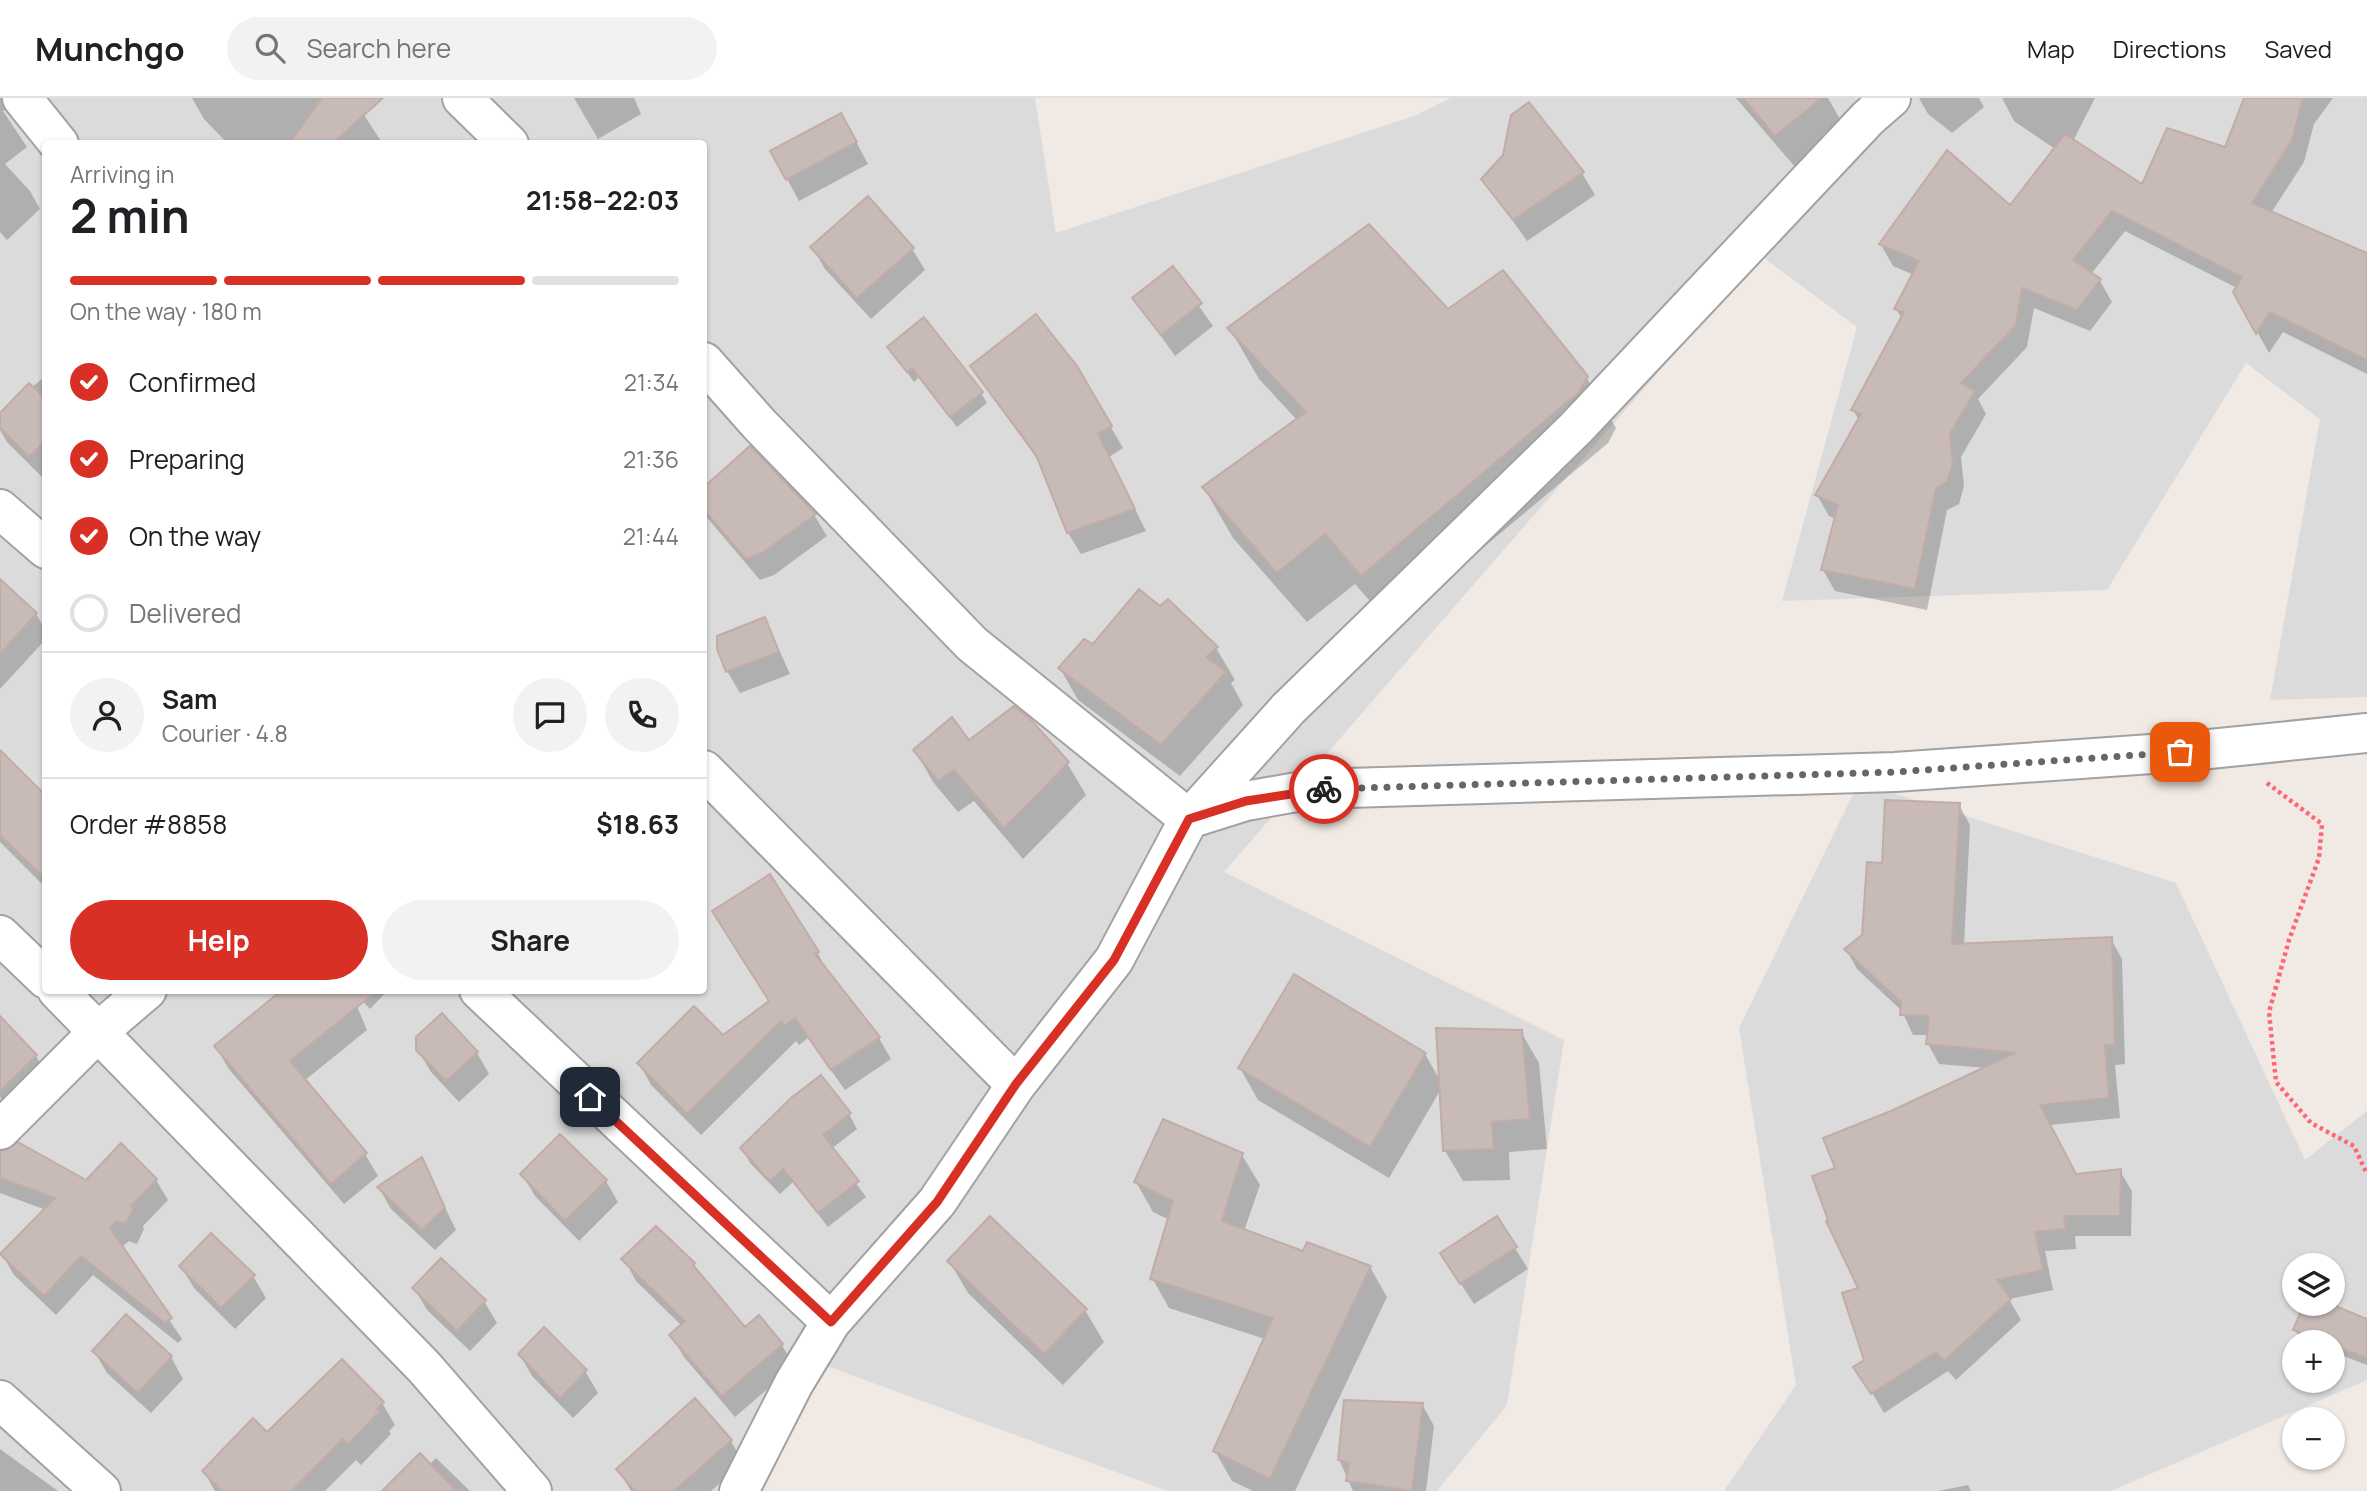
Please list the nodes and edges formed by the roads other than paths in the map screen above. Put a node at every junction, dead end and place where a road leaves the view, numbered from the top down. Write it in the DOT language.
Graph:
graph roads {
  1 [pos="22,98"];
  2 [pos="462,98"];
  3 [pos="1871,105"];
  4 [pos="57,140"];
  5 [pos="505,140"];
  6 [pos="707,365"];
  7 [pos="0,509"];
  8 [pos="42,546"];
  9 [pos="2367,733"];
  10 [pos="707,773"];
  11 [pos="1189,819"];
  12 [pos="0,936"];
  13 [pos="42,975"];
  14 [pos="61,994"];
  15 [pos="142,994"];
  16 [pos="483,994"];
  17 [pos="99,1031"];
  18 [pos="1016,1084"];
  19 [pos="0,1130"];
  20 [pos="831,1322"];
  21 [pos="0,1400"];
  22 [pos="101,1491"];
  23 [pos="532,1491"];
  24 [pos="739,1491"];
  1 -- 4 [label="street"];
  2 -- 5 [label="street"];
  3 -- 11 [label="street"];
  6 -- 11 [label="street"];
  7 -- 8 [label="street"];
  9 -- 11 [label="street"];
  10 -- 18 [label="street"];
  11 -- 18 [label="street"];
  12 -- 13 [label="street"];
  14 -- 17 [label="street"];
  15 -- 17 [label="street"];
  16 -- 20 [label="street"];
  17 -- 19 [label="street"];
  17 -- 23 [label="street"];
  18 -- 20 [label="street"];
  20 -- 24 [label="street"];
  21 -- 22 [label="street"];
}
